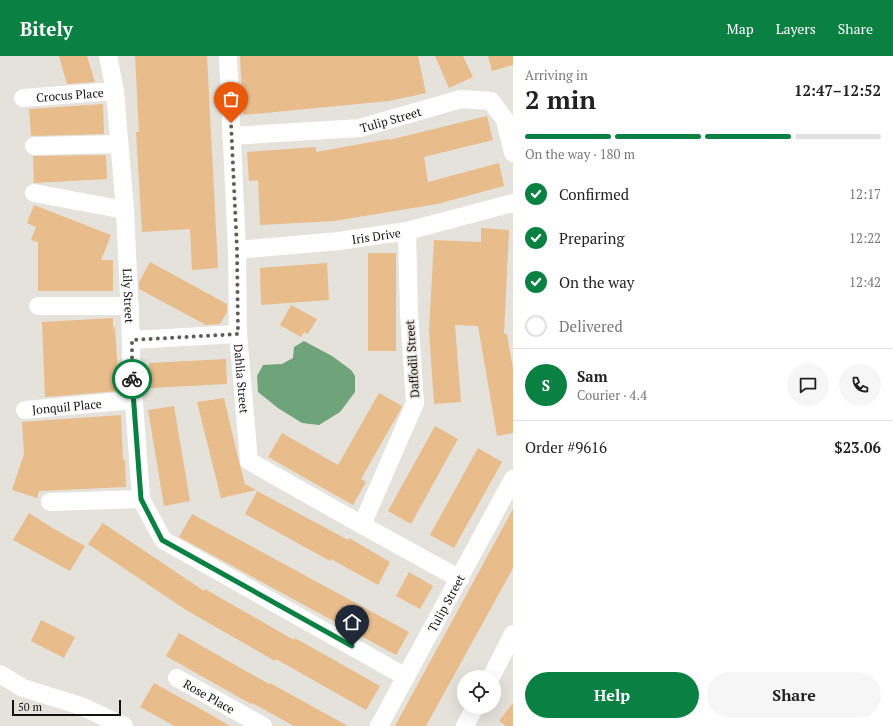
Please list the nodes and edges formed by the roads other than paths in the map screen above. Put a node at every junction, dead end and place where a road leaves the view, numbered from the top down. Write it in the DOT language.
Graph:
graph roads {
  1 [pos="108,56"];
  2 [pos="228,56"];
  3 [pos="116,91"];
  4 [pos="23,98"];
  5 [pos="231,136"];
  6 [pos="120,144"];
  7 [pos="34,146"];
  8 [pos="513,153"];
  9 [pos="34,193"];
  10 [pos="513,204"];
  11 [pos="125,210"];
  12 [pos="407,231"];
  13 [pos="237,250"];
  14 [pos="38,306"];
  15 [pos="130,306"];
  16 [pos="238,334"];
  17 [pos="132,340"];
  18 [pos="133,400"];
  19 [pos="25,410"];
  20 [pos="513,479"];
  21 [pos="141,499"];
  22 [pos="50,502"];
  23 [pos="362,525"];
  24 [pos="460,579"];
  25 [pos="513,634"];
  26 [pos="495,670"];
  27 [pos="0,674"];
  28 [pos="406,677"];
  29 [pos="177,678"];
  30 [pos="23,688"];
  31 [pos="0,690"];
  32 [pos="471,714"];
  33 [pos="124,726"];
  34 [pos="263,726"];
  35 [pos="379,726"];
  36 [pos="465,726"];
  1 -- 3 [label="street, Lily Street"];
  2 -- 5 [label="street, Dahlia Street"];
  3 -- 4 [label="street, Crocus Place"];
  3 -- 6 [label="street, Lily Street"];
  5 -- 8 [label="street, Tulip Street"];
  5 -- 13 [label="street, Dahlia Street"];
  6 -- 7 [label="street"];
  6 -- 11 [label="street, Lily Street"];
  9 -- 11 [label="street"];
  10 -- 12 [label="street, Iris Drive"];
  11 -- 15 [label="street, Lily Street"];
  12 -- 13 [label="street, Iris Drive"];
  12 -- 23 [label="street, Daffodil Street"];
  13 -- 16 [label="street, Dahlia Street"];
  14 -- 15 [label="street"];
  15 -- 17 [label="street, Lily Street"];
  16 -- 17 [label="street"];
  16 -- 23 [label="street, Dahlia Street"];
  17 -- 18 [label="street, Lily Street"];
  18 -- 19 [label="street, Jonquil Place"];
  18 -- 21 [label="street, Lily Street"];
  20 -- 24 [label="street, Tulip Street"];
  21 -- 22 [label="street"];
  21 -- 28 [label="street, Lily Street"];
  23 -- 24 [label="street, Dahlia Street"];
  24 -- 28 [label="street, Tulip Street"];
  25 -- 26 [label="street"];
  27 -- 30 [label="street"];
  28 -- 35 [label="street, Tulip Street"];
  29 -- 34 [label="street, Rose Place"];
  30 -- 31 [label="street"];
  30 -- 33 [label="street"];
  32 -- 36 [label="street"];
}
